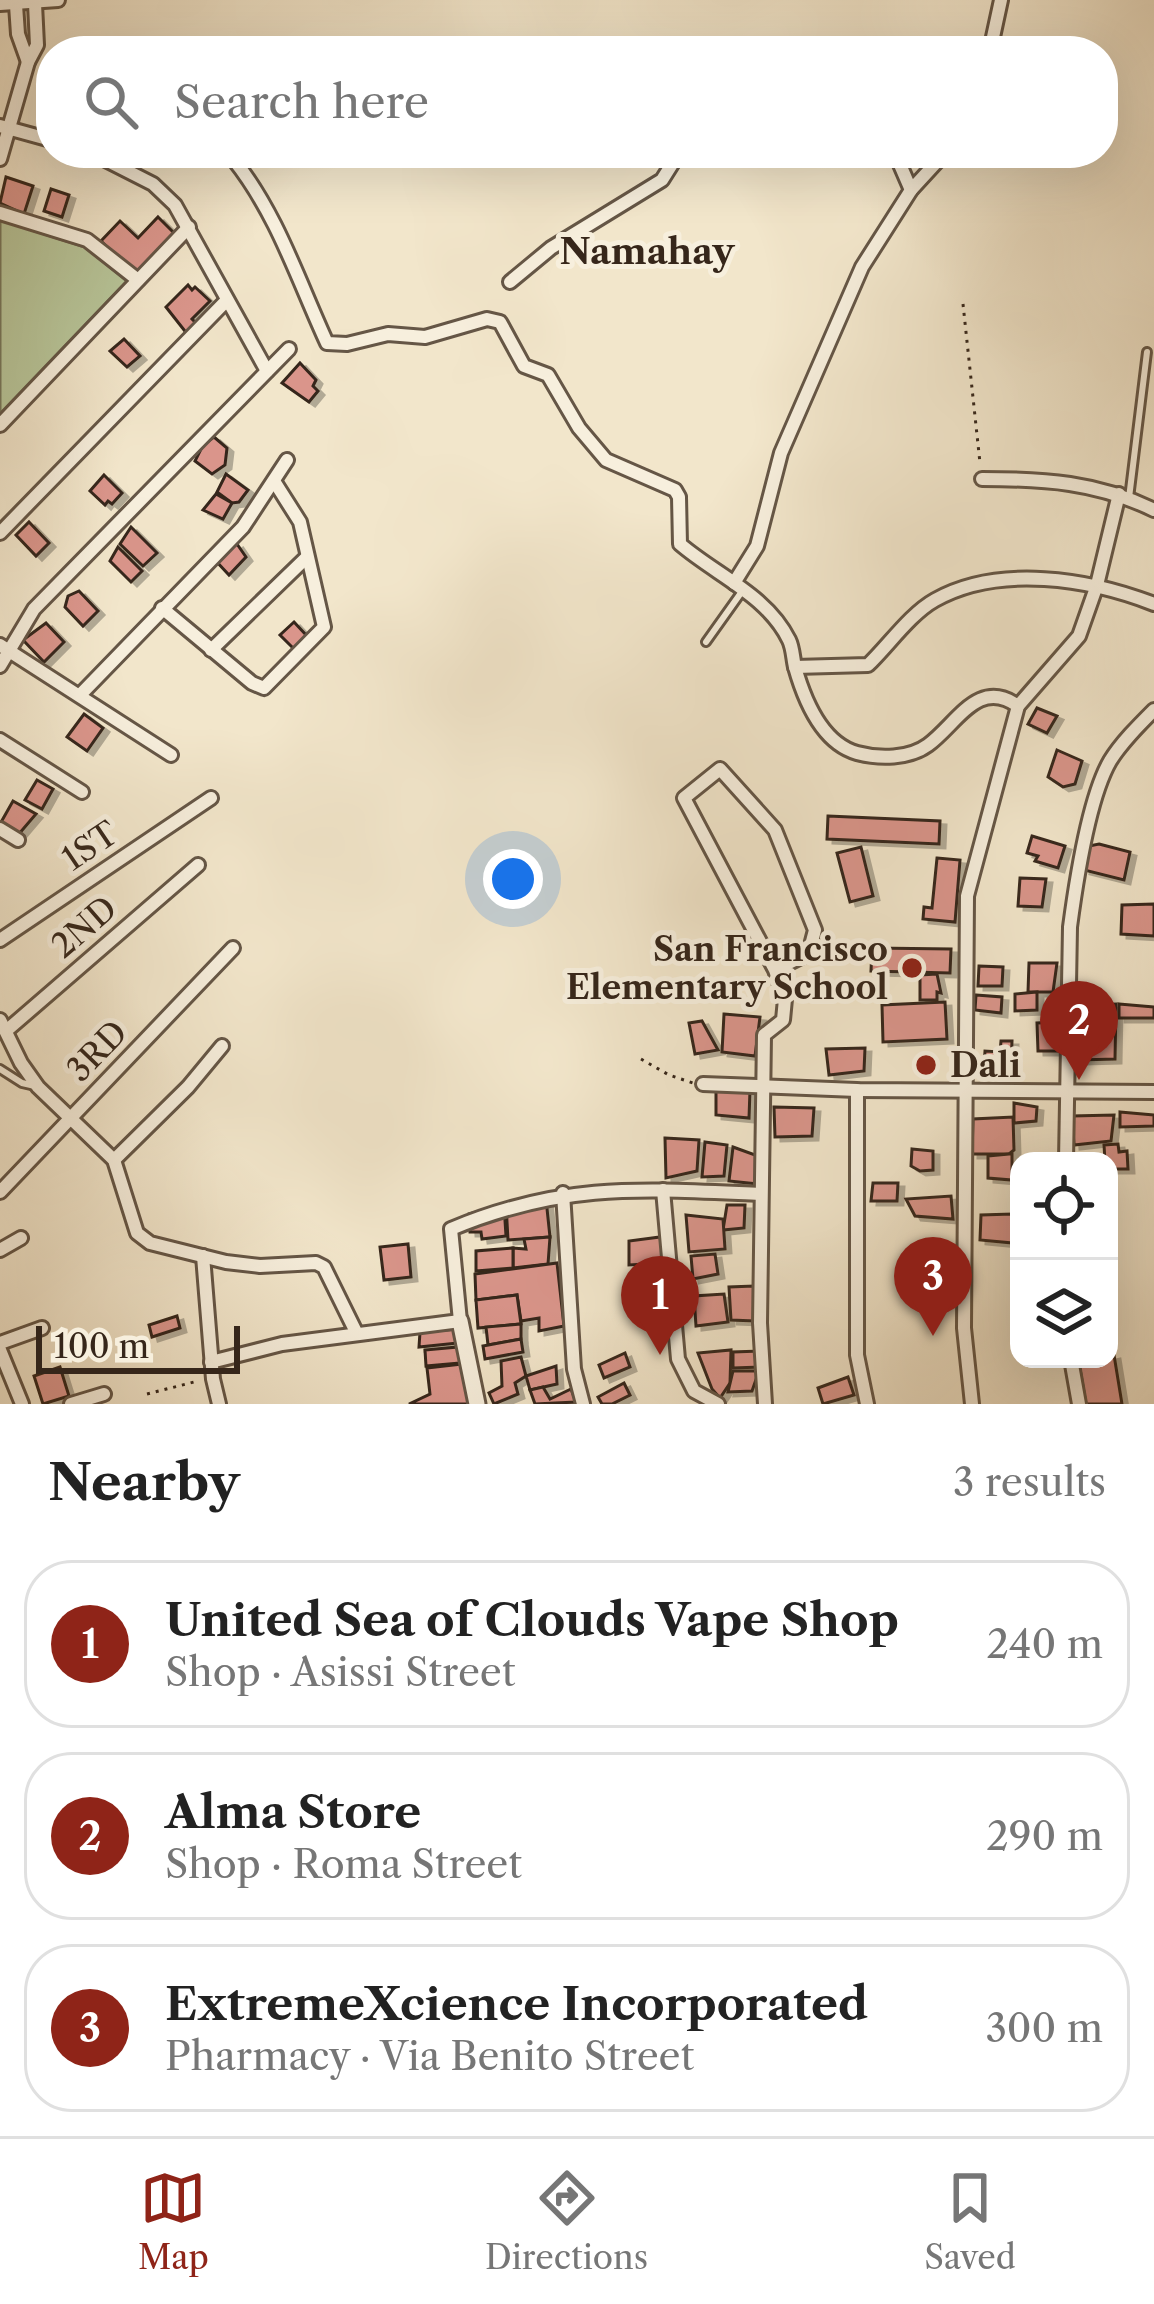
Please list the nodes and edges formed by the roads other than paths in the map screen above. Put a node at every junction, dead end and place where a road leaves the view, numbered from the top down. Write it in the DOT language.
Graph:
graph roads {
  1 [pos="58,0"];
  2 [pos="1001,0"];
  3 [pos="0,4"];
  4 [pos="35,4"];
  5 [pos="16,5"];
  6 [pos="37,36"];
  7 [pos="993,36"];
  8 [pos="36,47"];
  9 [pos="28,62"];
  10 [pos="5,127"];
  11 [pos="36,136"];
  12 [pos="0,159"];
  13 [pos="122,168"];
  14 [pos="240,168"];
  15 [pos="670,168"];
  16 [pos="901,168"];
  17 [pos="931,168"];
  18 [pos="911,190"];
  19 [pos="0,213"];
  20 [pos="189,227"];
  21 [pos="138,280"];
  22 [pos="510,282"];
  23 [pos="227,300"];
  24 [pos="289,349"];
  25 [pos="1147,352"];
  26 [pos="267,371"];
  27 [pos="0,425"];
  28 [pos="286,460"];
  29 [pos="982,479"];
  30 [pos="274,482"];
  31 [pos="1124,496"];
  32 [pos="1154,510"];
  33 [pos="0,533"];
  34 [pos="307,557"];
  35 [pos="1097,585"];
  36 [pos="739,586"];
  37 [pos="1154,604"];
  38 [pos="162,608"];
  39 [pos="706,642"];
  40 [pos="4,648"];
  41 [pos="211,650"];
  42 [pos="0,666"];
  43 [pos="795,668"];
  44 [pos="80,694"];
  45 [pos="1018,706"];
  46 [pos="1154,710"];
  47 [pos="0,740"];
  48 [pos="171,755"];
  49 [pos="82,792"];
  50 [pos="211,798"];
  51 [pos="0,829"];
  52 [pos="18,840"];
  53 [pos="198,865"];
  54 [pos="0,940"];
  55 [pos="233,948"];
  56 [pos="776,970"];
  57 [pos="3,1026"];
  58 [pos="222,1046"];
  59 [pos="0,1070"];
  60 [pos="703,1084"];
  61 [pos="38,1087"];
  62 [pos="762,1087"];
  63 [pos="857,1090"];
  64 [pos="966,1091"];
  65 [pos="1068,1091"];
  66 [pos="1154,1092"];
  67 [pos="72,1117"];
  68 [pos="1066,1152"];
  69 [pos="115,1160"];
  70 [pos="663,1190"];
  71 [pos="0,1192"];
  72 [pos="562,1193"];
  73 [pos="760,1194"];
  74 [pos="21,1238"];
  75 [pos="0,1250"];
  76 [pos="203,1256"];
  77 [pos="460,1321"];
  78 [pos="43,1328"];
  79 [pos="357,1334"];
  80 [pos="0,1347"];
  81 [pos="212,1362"];
  82 [pos="1073,1368"];
  83 [pos="104,1394"];
  84 [pos="22,1404"];
  85 [pos="71,1404"];
  86 [pos="219,1404"];
  87 [pos="477,1404"];
  88 [pos="583,1404"];
  89 [pos="718,1404"];
  90 [pos="765,1404"];
  91 [pos="867,1404"];
  92 [pos="972,1404"];
  93 [pos="1079,1404"];
  1 -- 4 [label="street"];
  2 -- 7 [label="street"];
  3 -- 5 [label="street"];
  4 -- 5 [label="street"];
  4 -- 6 [label="street"];
  5 -- 9 [label="street"];
  8 -- 9 [label="street"];
  9 -- 10 [label="street"];
  10 -- 11 [label="street"];
  10 -- 12 [label="street"];
  13 -- 20 [label="street"];
  14 -- 36 [label="street"];
  15 -- 22 [label="street"];
  16 -- 18 [label="street"];
  17 -- 18 [label="street"];
  18 -- 36 [label="street"];
  19 -- 21 [label="street"];
  20 -- 21 [label="street"];
  20 -- 23 [label="street"];
  21 -- 27 [label="street"];
  23 -- 26 [label="street"];
  23 -- 33 [label="street"];
  24 -- 26 [label="street"];
  25 -- 31 [label="lane"];
  26 -- 40 [label="street"];
  28 -- 30 [label="street"];
  29 -- 31 [label="street"];
  30 -- 34 [label="street"];
  30 -- 38 [label="street"];
  31 -- 32 [label="street"];
  31 -- 35 [label="street"];
  34 -- 41 [label="street"];
  34 -- 41 [label="street"];
  35 -- 37 [label="street"];
  35 -- 43 [label="street"];
  35 -- 45 [label="street"];
  36 -- 39 [label="lane"];
  36 -- 43 [label="street"];
  38 -- 41 [label="street"];
  38 -- 44 [label="street"];
  40 -- 42 [label="street"];
  40 -- 44 [label="street"];
  43 -- 45 [label="street"];
  44 -- 48 [label="street"];
  45 -- 64 [label="street"];
  46 -- 65 [label="street"];
  47 -- 49 [label="street"];
  50 -- 54 [label="street, 1ST"];
  51 -- 52 [label="street"];
  53 -- 57 [label="street, 2ND"];
  55 -- 67 [label="street, 3RD"];
  56 -- 56 [label="street"];
  56 -- 62 [label="street"];
  57 -- 61 [label="street"];
  58 -- 69 [label="street"];
  59 -- 61 [label="lane"];
  60 -- 62 [label="street"];
  61 -- 67 [label="street"];
  62 -- 63 [label="street"];
  62 -- 73 [label="street"];
  63 -- 64 [label="street"];
  63 -- 91 [label="street"];
  64 -- 65 [label="street"];
  64 -- 92 [label="street"];
  65 -- 66 [label="street"];
  65 -- 68 [label="street"];
  67 -- 69 [label="street"];
  67 -- 71 [label="street, 3RD"];
  69 -- 76 [label="street"];
  70 -- 72 [label="street"];
  70 -- 73 [label="street"];
  70 -- 89 [label="street"];
  72 -- 77 [label="street"];
  72 -- 88 [label="street"];
  73 -- 90 [label="street"];
  74 -- 75 [label="street"];
  76 -- 79 [label="street"];
  76 -- 81 [label="street"];
  77 -- 79 [label="street"];
  77 -- 87 [label="street"];
  78 -- 80 [label="street"];
  79 -- 81 [label="street"];
  80 -- 84 [label="street"];
  81 -- 86 [label="street"];
  82 -- 93 [label="street"];
  83 -- 85 [label="street"];
}
